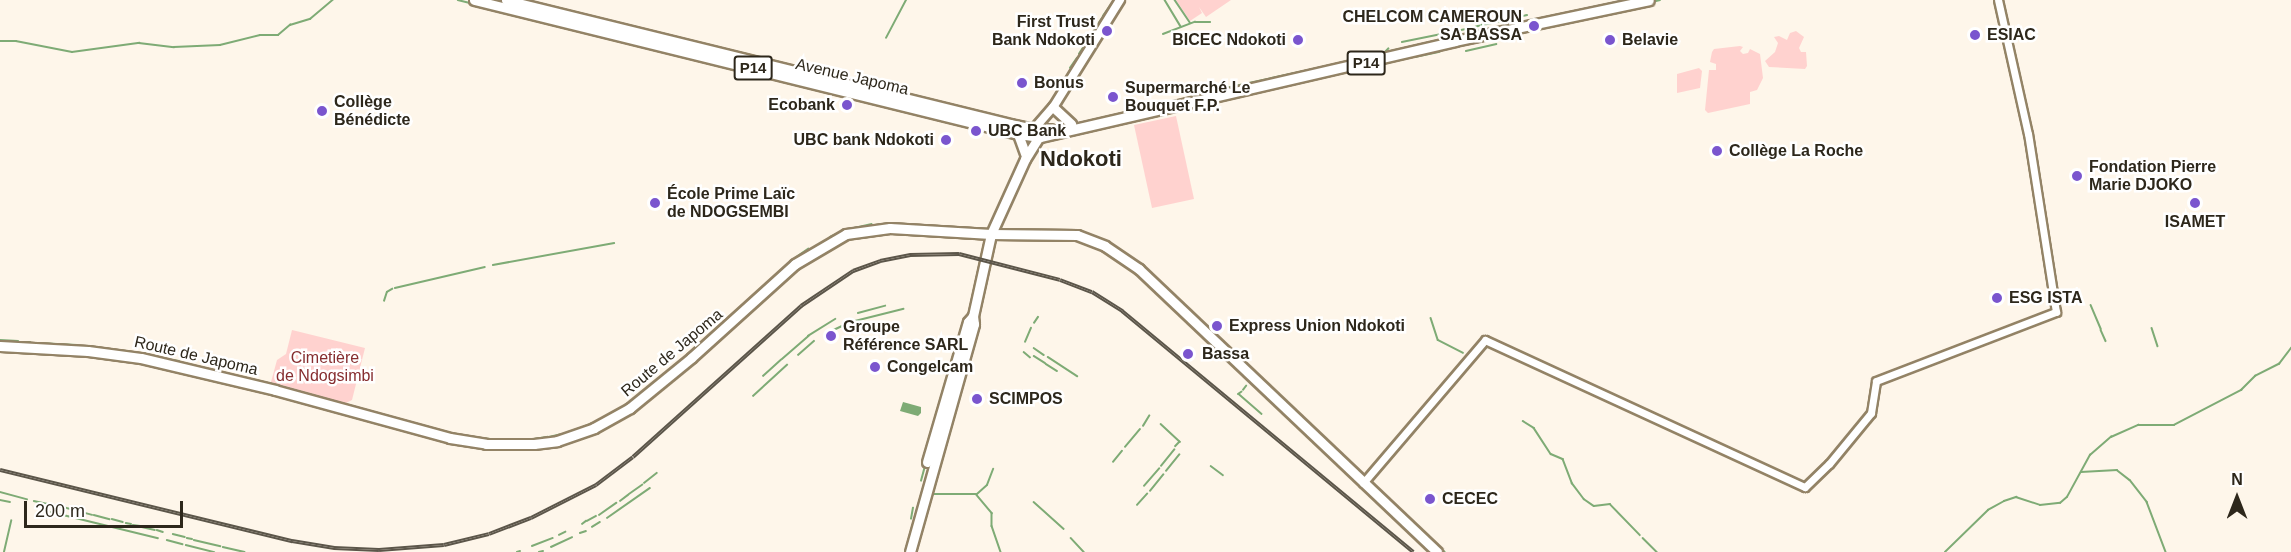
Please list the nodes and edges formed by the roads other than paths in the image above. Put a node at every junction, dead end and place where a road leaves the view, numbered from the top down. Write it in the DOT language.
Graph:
graph roads {
  1 [pos="474,0"];
  2 [pos="506,0"];
  3 [pos="1120,0"];
  4 [pos="1649,0"];
  5 [pos="1998,0"];
  6 [pos="1054,106"];
  7 [pos="1071,124"];
  8 [pos="1082,126"];
  9 [pos="1037,133"];
  10 [pos="1018,134"];
  11 [pos="1026,158"];
  12 [pos="991,234"];
  13 [pos="0,346"];
  14 [pos="1363,483"];
  15 [pos="919,506"];
  16 [pos="904,552"];
  17 [pos="910,552"];
  18 [pos="1437,552"];
  1 -- 10 [label="main road, Avenue Japoma / P14"];
  2 -- 9 [label="main road, Avenue Japoma / P14"];
  3 -- 6 [label="main road"];
  4 -- 8 [label="main road, Avenue Japoma / P14"];
  5 -- 14 [label="street"];
  6 -- 7 [label="main road"];
  6 -- 9 [label="main road"];
  7 -- 8 [label="main road, Avenue Japoma / P14"];
  7 -- 9 [label="main road, Avenue Japoma / P14"];
  8 -- 9 [label="main road, Avenue Japoma / P14"];
  9 -- 10 [label="main road, Avenue Japoma / P14"];
  9 -- 11 [label="main road"];
  10 -- 11 [label="main road"];
  11 -- 12 [label="main road"];
  12 -- 13 [label="main road, Route de Japoma"];
  12 -- 14 [label="main road, Route de Japoma"];
  12 -- 15 [label="main road"];
  14 -- 18 [label="main road, Route de Japoma"];
  15 -- 16 [label="main road"];
  15 -- 17 [label="main road"];
}
